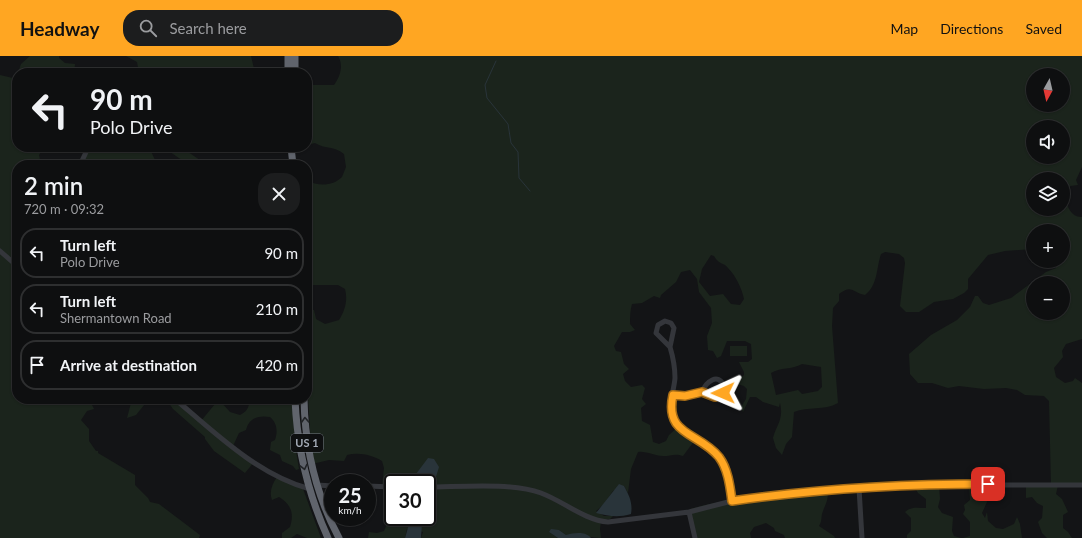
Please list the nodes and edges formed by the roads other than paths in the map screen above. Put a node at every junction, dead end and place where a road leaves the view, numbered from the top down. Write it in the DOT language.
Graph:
graph roads {
  1 [pos="288,56"];
  2 [pos="295,56"];
  3 [pos="288,68"];
  4 [pos="295,68"];
  5 [pos="0,251"];
  6 [pos="12,262"];
  7 [pos="670,347"];
  8 [pos="702,392"];
  9 [pos="673,395"];
  10 [pos="182,404"];
  11 [pos="296,404"];
  12 [pos="304,404"];
  13 [pos="317,485"];
  14 [pos="324,485"];
  15 [pos="1082,485"];
  16 [pos="436,487"];
  17 [pos="859,488"];
  18 [pos="310,489"];
  19 [pos="732,501"];
  20 [pos="689,512"];
  21 [pos="328,538"];
  22 [pos="339,538"];
  23 [pos="695,538"];
  24 [pos="862,538"];
  1 -- 3 [label="highway"];
  2 -- 4 [label="highway"];
  5 -- 6 [label="street"];
  7 -- 7 [label="street"];
  7 -- 9 [label="street"];
  8 -- 9 [label="street"];
  9 -- 19 [label="street"];
  10 -- 18 [label="street"];
  11 -- 18 [label="highway, US 1, one-way"];
  13 -- 12 [label="highway, US 1, one-way"];
  13 -- 14 [label="street"];
  13 -- 22 [label="highway, US 1"];
  15 -- 17 [label="street"];
  16 -- 20 [label="street"];
  17 -- 19 [label="street"];
  17 -- 24 [label="street"];
  18 -- 21 [label="highway, US 1"];
  19 -- 20 [label="street"];
  20 -- 23 [label="street"];
}
